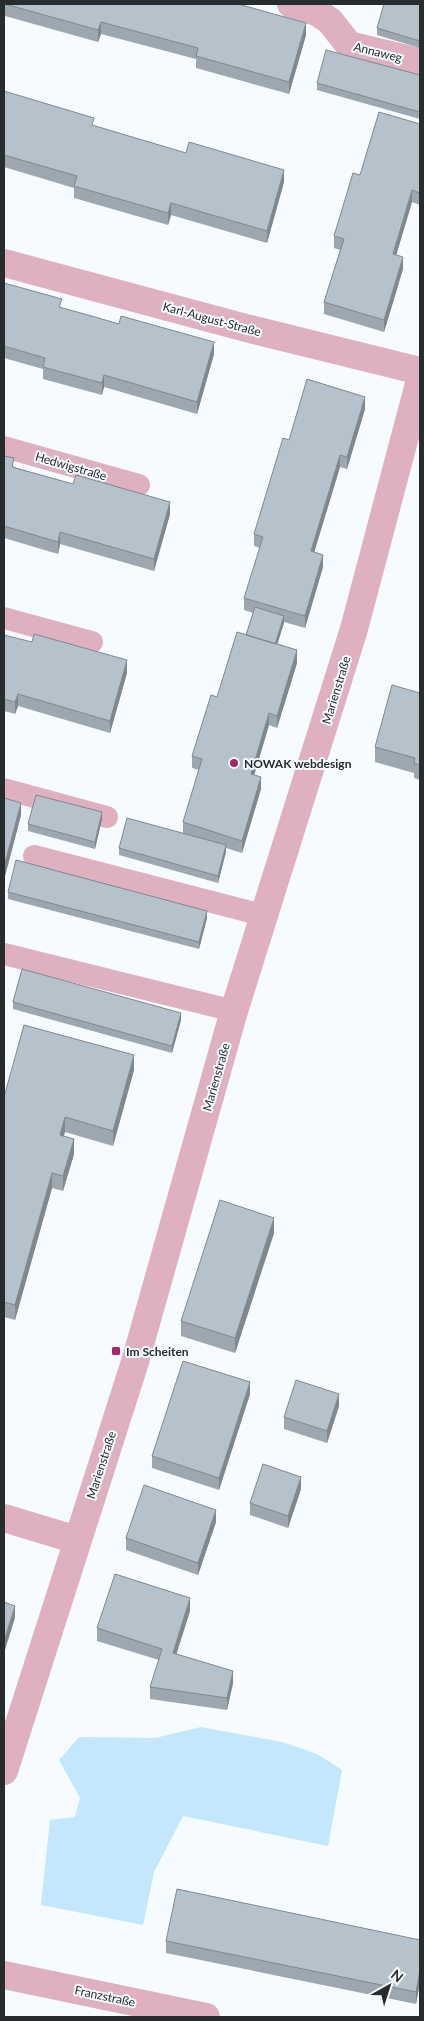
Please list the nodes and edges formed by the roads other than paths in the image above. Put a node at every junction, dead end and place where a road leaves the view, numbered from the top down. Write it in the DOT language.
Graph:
graph roads {
  1 [pos="291,4"];
  2 [pos="420,62"];
  3 [pos="4,263"];
  4 [pos="420,371"];
  5 [pos="420,380"];
  6 [pos="4,447"];
  7 [pos="139,485"];
  8 [pos="4,618"];
  9 [pos="92,642"];
  10 [pos="4,789"];
  11 [pos="107,817"];
  12 [pos="34,856"];
  13 [pos="266,916"];
  14 [pos="4,954"];
  15 [pos="234,1011"];
  16 [pos="4,1518"];
  17 [pos="77,1540"];
  18 [pos="4,1771"];
  19 [pos="4,1975"];
  20 [pos="206,2017"];
  1 -- 2 [label="street, Annaweg"];
  3 -- 4 [label="street, Karl-August-Straße"];
  5 -- 13 [label="street, Marienstraße"];
  6 -- 7 [label="lane, Hedwigstraße"];
  8 -- 9 [label="lane"];
  10 -- 11 [label="lane"];
  12 -- 13 [label="lane"];
  13 -- 15 [label="street, Marienstraße"];
  14 -- 15 [label="lane"];
  15 -- 17 [label="street, Marienstraße"];
  16 -- 17 [label="street"];
  17 -- 18 [label="street, Marienstraße"];
  19 -- 20 [label="street, Franzstraße"];
}
